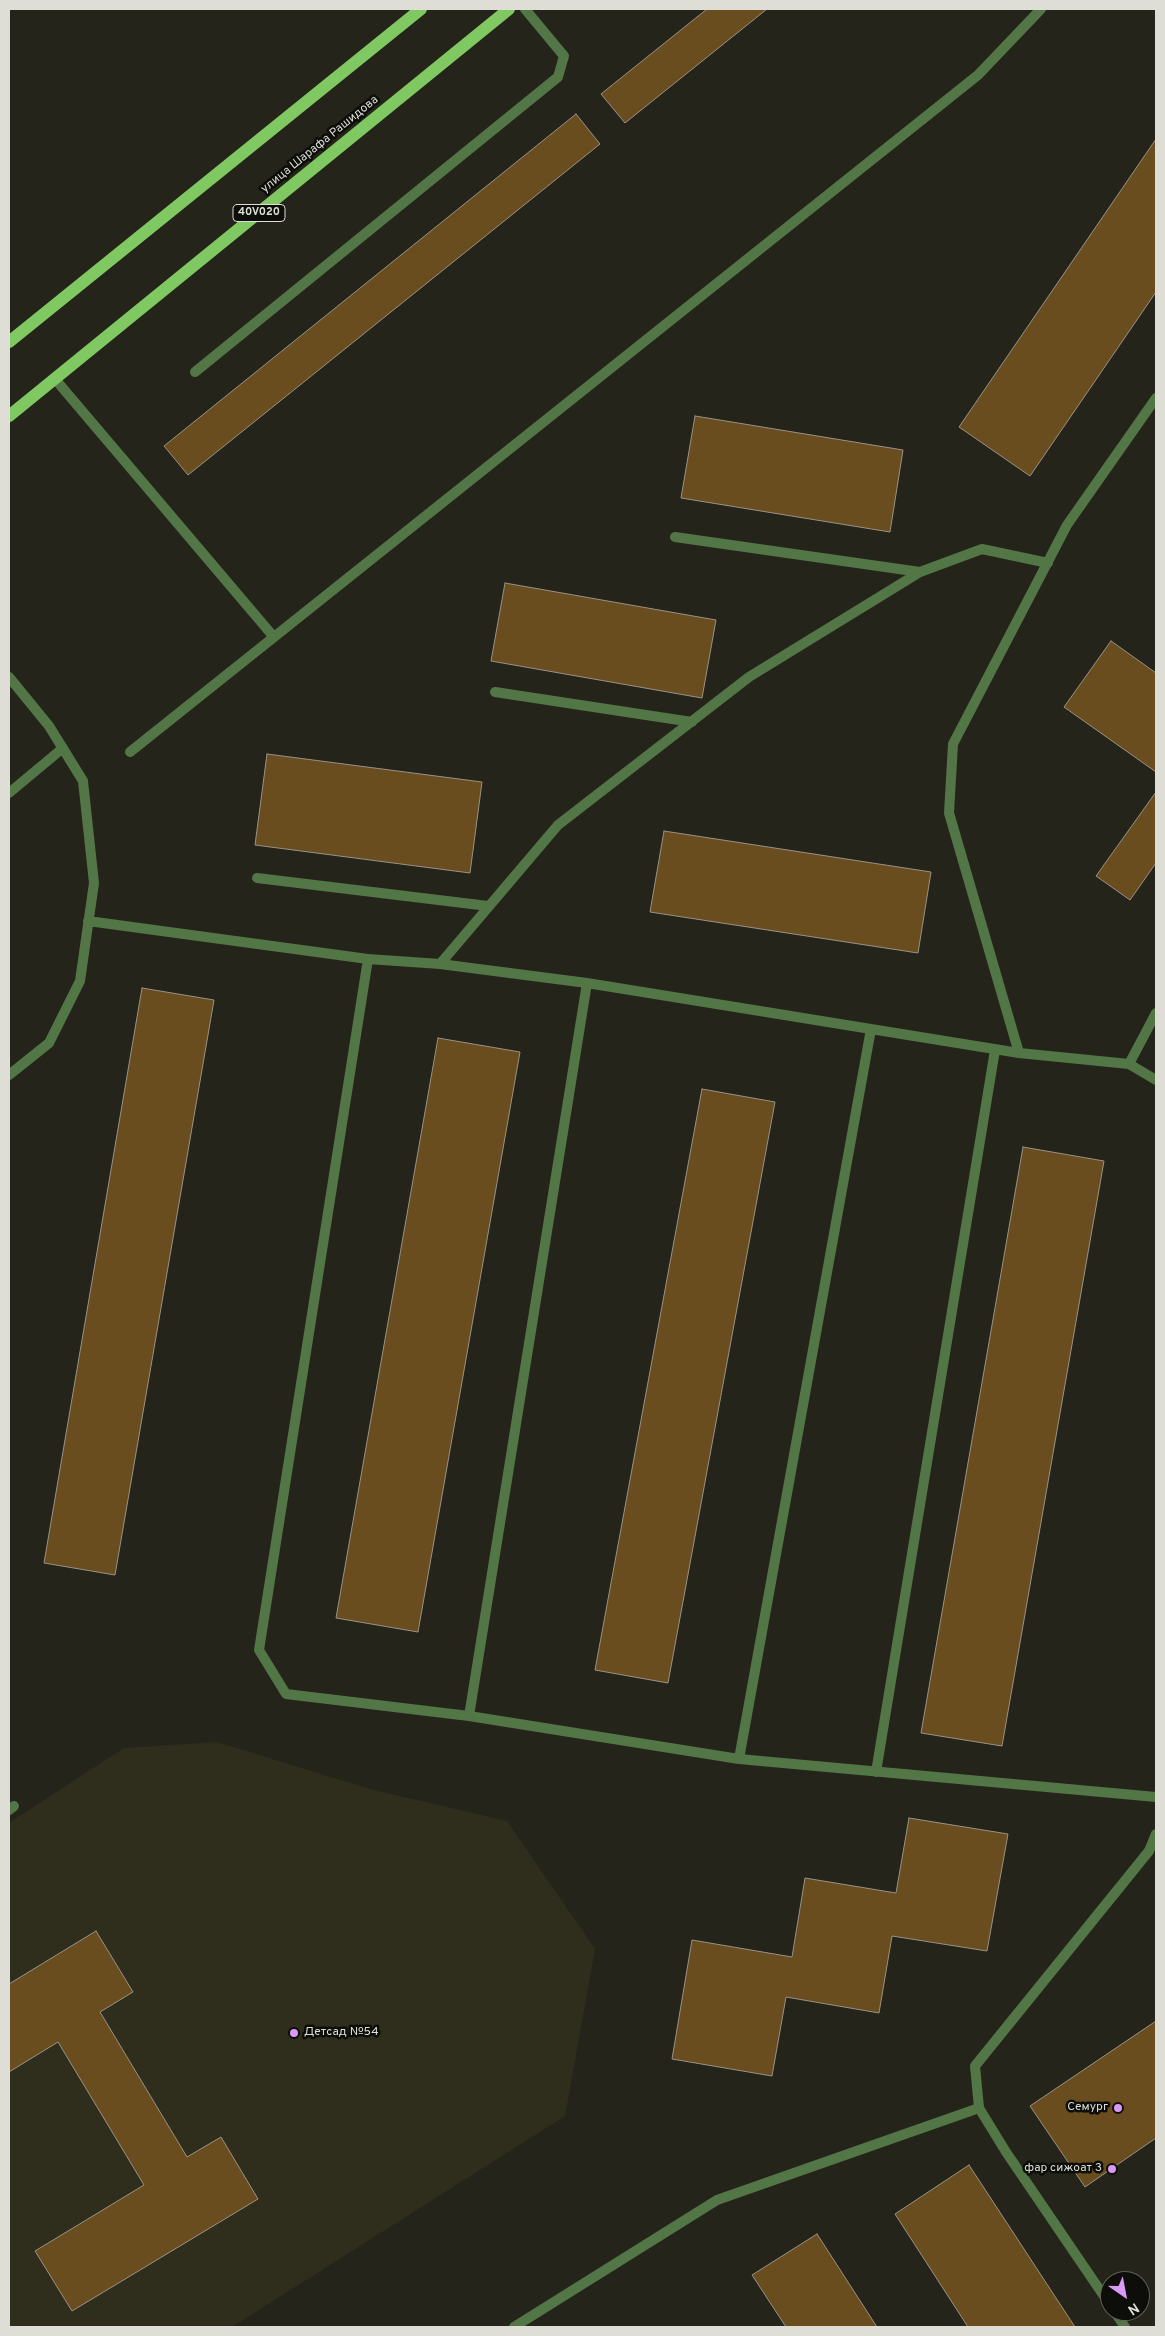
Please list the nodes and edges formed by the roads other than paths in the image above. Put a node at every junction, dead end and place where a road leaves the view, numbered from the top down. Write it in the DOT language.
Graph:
graph roads {
  1 [pos="421,9"];
  2 [pos="509,9"];
  3 [pos="525,9"];
  4 [pos="1041,9"];
  5 [pos="9,342"];
  6 [pos="194,372"];
  7 [pos="55,379"];
  8 [pos="1156,398"];
  9 [pos="9,416"];
  10 [pos="675,537"];
  11 [pos="1048,563"];
  12 [pos="920,572"];
  13 [pos="273,636"];
  14 [pos="9,677"];
  15 [pos="495,692"];
  16 [pos="692,722"];
  17 [pos="63,748"];
  18 [pos="130,752"];
  19 [pos="9,793"];
  20 [pos="257,878"];
  21 [pos="488,906"];
  22 [pos="88,921"];
  23 [pos="368,959"];
  24 [pos="440,964"];
  25 [pos="587,983"];
  26 [pos="1156,1013"];
  27 [pos="871,1029"];
  28 [pos="995,1050"];
  29 [pos="1019,1053"];
  30 [pos="1129,1064"];
  31 [pos="9,1075"];
  32 [pos="1156,1080"];
  33 [pos="468,1716"];
  34 [pos="740,1759"];
  35 [pos="876,1772"];
  36 [pos="1156,1797"];
  37 [pos="1156,1834"];
  38 [pos="980,2108"];
  39 [pos="1100,2290"];
  40 [pos="514,2327"];
  1 -- 5 [label="main road"];
  2 -- 7 [label="main road, улица Шарафа Рашидова / 40V020"];
  3 -- 6 [label="street"];
  4 -- 13 [label="street"];
  7 -- 9 [label="main road, улица Шарафа Рашидова / 40V020"];
  7 -- 13 [label="street"];
  8 -- 11 [label="street"];
  10 -- 12 [label="street"];
  11 -- 12 [label="street"];
  11 -- 29 [label="street"];
  12 -- 16 [label="street"];
  13 -- 18 [label="street"];
  14 -- 17 [label="street"];
  15 -- 16 [label="street"];
  16 -- 21 [label="street"];
  17 -- 19 [label="street"];
  17 -- 22 [label="street"];
  20 -- 21 [label="street"];
  21 -- 24 [label="street"];
  22 -- 23 [label="street"];
  22 -- 31 [label="street"];
  23 -- 24 [label="street"];
  23 -- 33 [label="street"];
  24 -- 25 [label="street"];
  25 -- 27 [label="street"];
  25 -- 33 [label="street"];
  26 -- 30 [label="street"];
  27 -- 28 [label="street"];
  27 -- 34 [label="street"];
  28 -- 29 [label="street"];
  28 -- 35 [label="street"];
  29 -- 30 [label="street"];
  30 -- 32 [label="street"];
  33 -- 34 [label="street"];
  34 -- 35 [label="street"];
  35 -- 36 [label="street"];
  37 -- 38 [label="street"];
  38 -- 39 [label="street"];
  38 -- 40 [label="street"];
}
